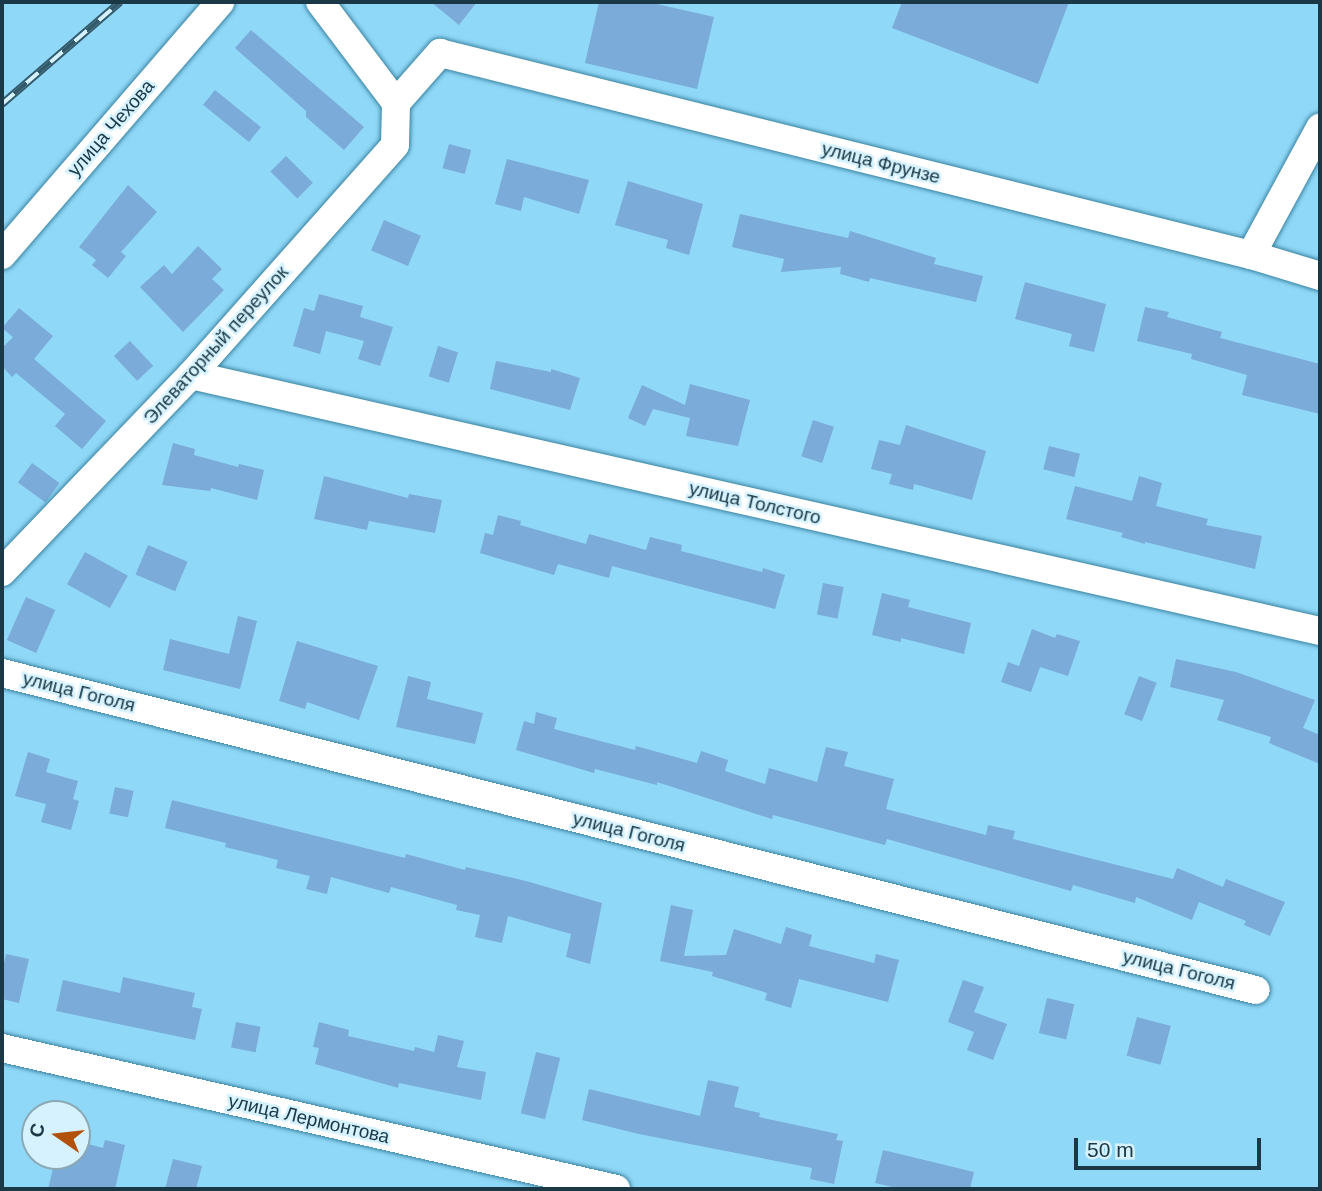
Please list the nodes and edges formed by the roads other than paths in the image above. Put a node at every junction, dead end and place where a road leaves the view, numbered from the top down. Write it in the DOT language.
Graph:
graph roads {
  1 [pos="220,2"];
  2 [pos="320,2"];
  3 [pos="396,103"];
  4 [pos="1320,128"];
  5 [pos="2,255"];
  6 [pos="1251,255"];
  7 [pos="1320,276"];
  8 [pos="191,375"];
  9 [pos="2,572"];
  10 [pos="1320,631"];
  11 [pos="2,673"];
  12 [pos="1256,990"];
  13 [pos="2,1048"];
  14 [pos="616,1189"];
  1 -- 5 [label="street, улица Чехова"];
  2 -- 3 [label="street"];
  3 -- 6 [label="street, улица Фрунзе"];
  3 -- 8 [label="street, Элеваторный переулок"];
  4 -- 6 [label="street"];
  6 -- 7 [label="street, улица Фрунзе"];
  8 -- 9 [label="street, Элеваторный переулок"];
  8 -- 10 [label="street, улица Толстого"];
  11 -- 12 [label="street, улица Гоголя"];
  13 -- 14 [label="street, улица Лермонтова"];
}
